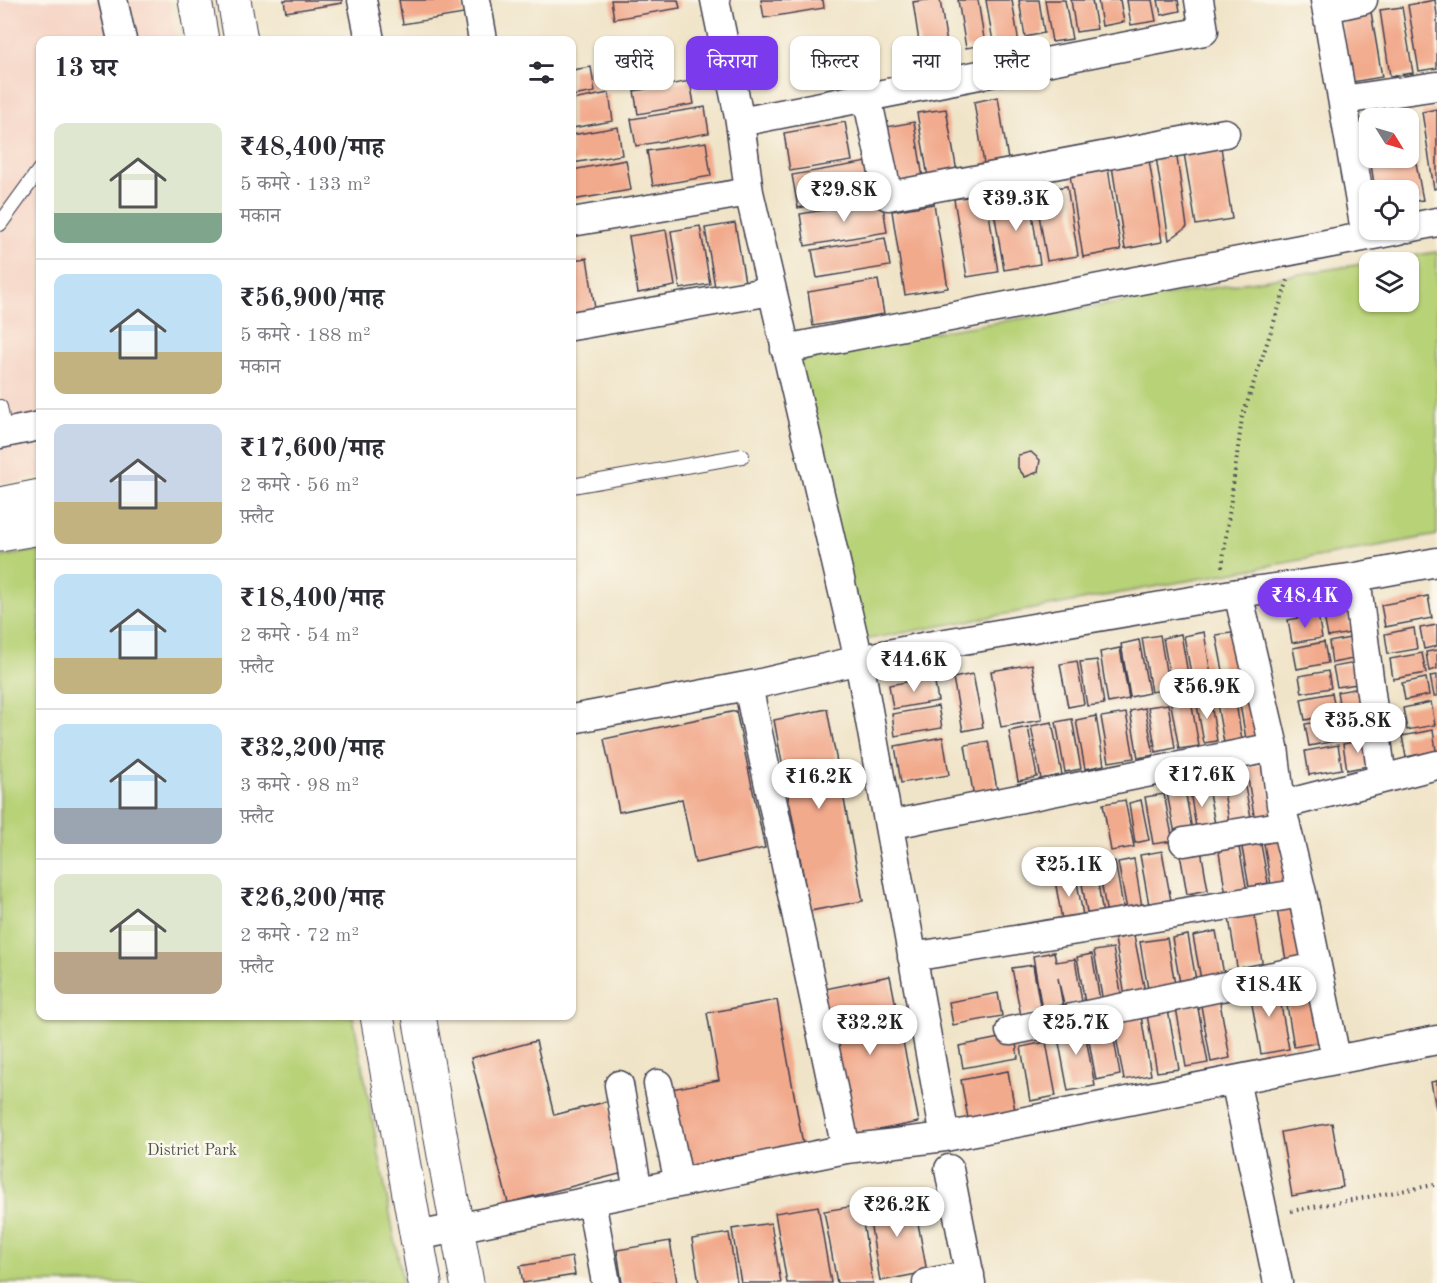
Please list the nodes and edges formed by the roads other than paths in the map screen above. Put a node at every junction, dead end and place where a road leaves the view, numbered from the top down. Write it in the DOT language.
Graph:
graph roads {
  1 [pos="113,0"];
  2 [pos="195,0"];
  3 [pos="234,0"];
  4 [pos="362,0"];
  5 [pos="476,0"];
  6 [pos="715,0"];
  7 [pos="1199,0"];
  8 [pos="1363,0"];
  9 [pos="1326,4"];
  10 [pos="121,36"];
  11 [pos="201,36"];
  12 [pos="240,36"];
  13 [pos="369,36"];
  14 [pos="482,36"];
  15 [pos="1437,86"];
  16 [pos="867,97"];
  17 [pos="1343,100"];
  18 [pos="741,122"];
  19 [pos="1225,133"];
  20 [pos="36,174"];
  21 [pos="749,192"];
  22 [pos="1359,195"];
  23 [pos="576,221"];
  24 [pos="1437,222"];
  25 [pos="0,224"];
  26 [pos="1419,226"];
  27 [pos="1359,237"];
  28 [pos="771,291"];
  29 [pos="576,325"];
  30 [pos="785,349"];
  31 [pos="2,424"];
  32 [pos="36,426"];
  33 [pos="742,456"];
  34 [pos="576,485"];
  35 [pos="36,497"];
  36 [pos="0,504"];
  37 [pos="36,529"];
  38 [pos="0,535"];
  39 [pos="1437,562"];
  40 [pos="1356,577"];
  41 [pos="1228,595"];
  42 [pos="859,660"];
  43 [pos="748,686"];
  44 [pos="576,718"];
  45 [pos="1274,747"];
  46 [pos="1437,765"];
  47 [pos="1382,779"];
  48 [pos="1283,815"];
  49 [pos="889,825"];
  50 [pos="1184,842"];
  51 [pos="1302,893"];
  52 [pos="912,957"];
  53 [pos="1317,968"];
  54 [pos="378,1020"];
  55 [pos="420,1020"];
  56 [pos="1010,1031"];
  57 [pos="1437,1040"];
  58 [pos="1336,1058"];
  59 [pos="1235,1080"];
  60 [pos="658,1084"];
  61 [pos="619,1085"];
  62 [pos="846,1149"];
  63 [pos="947,1153"];
  64 [pos="679,1184"];
  65 [pos="638,1191"];
  66 [pos="591,1201"];
  67 [pos="457,1228"];
  68 [pos="417,1236"];
  69 [pos="971,1279"];
  70 [pos="425,1283"];
  71 [pos="467,1283"];
  72 [pos="606,1283"];
  73 [pos="927,1283"];
  74 [pos="1278,1283"];
  1 -- 10 [label="street"];
  2 -- 11 [label="street"];
  3 -- 12 [label="street"];
  4 -- 13 [label="street"];
  5 -- 14 [label="street"];
  6 -- 18 [label="street"];
  7 -- 16 [label="street"];
  8 -- 9 [label="street"];
  9 -- 17 [label="street"];
  15 -- 17 [label="street"];
  16 -- 18 [label="street"];
  16 -- 19 [label="street"];
  17 -- 22 [label="street"];
  18 -- 21 [label="street"];
  20 -- 25 [label="lane"];
  21 -- 23 [label="street"];
  21 -- 28 [label="street"];
  24 -- 26 [label="street"];
  27 -- 30 [label="street"];
  28 -- 29 [label="street"];
  28 -- 30 [label="street"];
  30 -- 42 [label="street"];
  31 -- 32 [label="street"];
  33 -- 34 [label="lane"];
  35 -- 36 [label="street"];
  37 -- 38 [label="street"];
  39 -- 40 [label="street"];
  40 -- 41 [label="street"];
  40 -- 47 [label="street"];
  41 -- 42 [label="street"];
  41 -- 45 [label="street"];
  42 -- 43 [label="street"];
  42 -- 49 [label="street"];
  43 -- 44 [label="street"];
  43 -- 62 [label="street"];
  45 -- 48 [label="street"];
  45 -- 49 [label="street"];
  46 -- 47 [label="street"];
  47 -- 48 [label="street"];
  48 -- 50 [label="street"];
  48 -- 51 [label="street"];
  49 -- 52 [label="street"];
  51 -- 52 [label="street"];
  51 -- 53 [label="street"];
  52 -- 63 [label="street"];
  53 -- 56 [label="street"];
  53 -- 58 [label="street"];
  54 -- 68 [label="street"];
  55 -- 67 [label="street"];
  57 -- 58 [label="street"];
  58 -- 59 [label="street"];
  59 -- 63 [label="street"];
  59 -- 74 [label="street"];
  60 -- 64 [label="street"];
  61 -- 65 [label="street"];
  62 -- 63 [label="street"];
  62 -- 64 [label="street"];
  63 -- 69 [label="street"];
  64 -- 65 [label="street"];
  65 -- 66 [label="street"];
  66 -- 67 [label="street"];
  66 -- 72 [label="street"];
  67 -- 68 [label="street"];
  67 -- 71 [label="street"];
  68 -- 70 [label="street"];
  69 -- 73 [label="street"];
}
